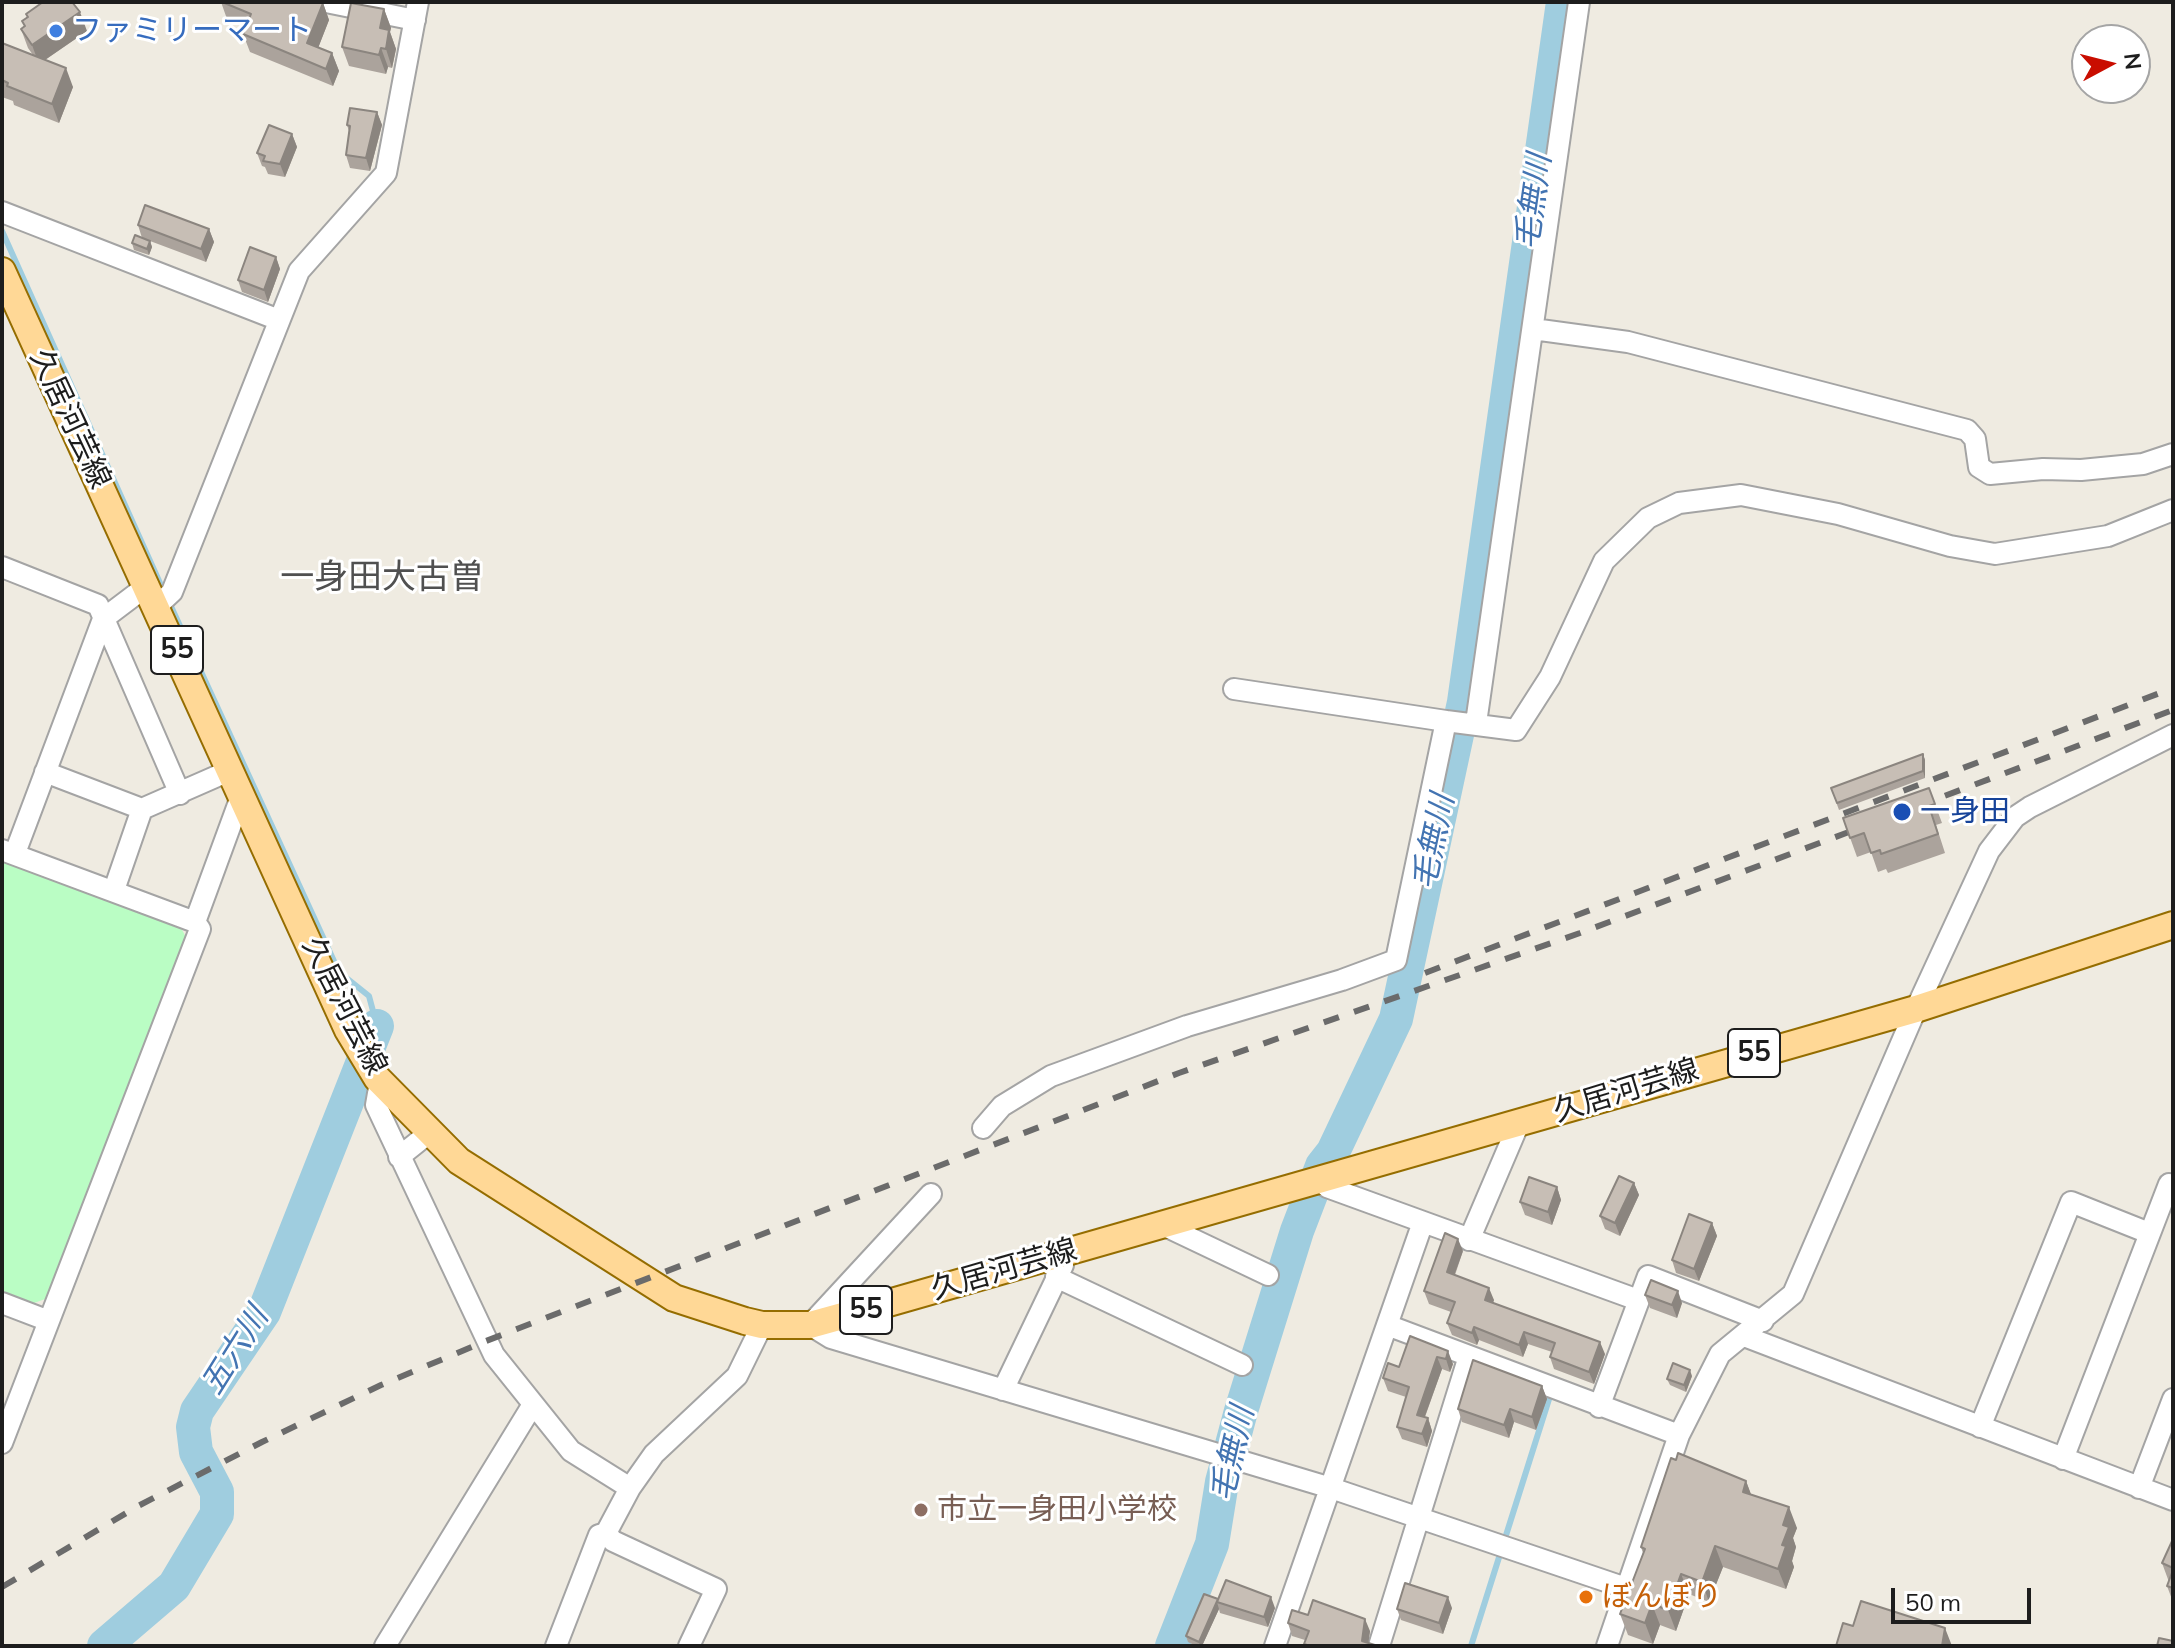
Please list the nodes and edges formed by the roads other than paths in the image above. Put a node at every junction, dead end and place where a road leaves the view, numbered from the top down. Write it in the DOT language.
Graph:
graph roads {
  1 [pos="326,2"];
  2 [pos="1579,2"];
  3 [pos="417,11"];
  4 [pos="2,212"];
  5 [pos="2,271"];
  6 [pos="279,320"];
  7 [pos="1533,329"];
  8 [pos="2173,454"];
  9 [pos="2173,510"];
  10 [pos="2,567"];
  11 [pos="160,596"];
  12 [pos="103,619"];
  13 [pos="1234,689"];
  14 [pos="1448,721"];
  15 [pos="1474,724"];
  16 [pos="2173,735"];
  17 [pos="231,770"];
  18 [pos="45,772"];
  19 [pos="180,794"];
  20 [pos="242,794"];
  21 [pos="142,809"];
  22 [pos="9,851"];
  23 [pos="114,890"];
  24 [pos="195,922"];
  25 [pos="2173,925"];
  26 [pos="1916,1009"];
  27 [pos="378,1080"];
  28 [pos="1519,1123"];
  29 [pos="983,1128"];
  30 [pos="429,1133"];
  31 [pos="399,1157"];
  32 [pos="1334,1174"];
  33 [pos="2173,1185"];
  34 [pos="931,1194"];
  35 [pos="1423,1222"];
  36 [pos="1165,1226"];
  37 [pos="2149,1233"];
  38 [pos="1469,1240"];
  39 [pos="1071,1251"];
  40 [pos="1268,1275"];
  41 [pos="1056,1277"];
  42 [pos="1638,1300"];
  43 [pos="2,1303"];
  44 [pos="49,1321"];
  45 [pos="1763,1321"];
  46 [pos="762,1325"];
  47 [pos="810,1325"];
  48 [pos="1387,1325"];
  49 [pos="1744,1336"];
  50 [pos="1469,1356"];
  51 [pos="1242,1365"];
  52 [pos="1003,1390"];
  53 [pos="2173,1399"];
  54 [pos="532,1406"];
  55 [pos="1599,1407"];
  56 [pos="1980,1427"];
  57 [pos="1679,1435"];
  58 [pos="2,1443"];
  59 [pos="2063,1459"];
  60 [pos="630,1488"];
  61 [pos="1331,1488"];
  62 [pos="2139,1488"];
  63 [pos="2173,1500"];
  64 [pos="1420,1516"];
  65 [pos="606,1533"];
  66 [pos="1626,1588"];
  67 [pos="385,1646"];
  68 [pos="556,1646"];
  69 [pos="689,1646"];
  70 [pos="1275,1646"];
  71 [pos="1379,1646"];
  72 [pos="1607,1646"];
  1 -- 3 [label="street"];
  2 -- 7 [label="street"];
  3 -- 6 [label="street"];
  4 -- 6 [label="street"];
  5 -- 11 [label="main road, 久居河芸線 / 55"];
  6 -- 11 [label="street"];
  7 -- 8 [label="street"];
  7 -- 15 [label="street"];
  9 -- 15 [label="street"];
  10 -- 12 [label="street"];
  11 -- 12 [label="street"];
  11 -- 17 [label="main road, 久居河芸線 / 55"];
  12 -- 18 [label="street"];
  12 -- 19 [label="street"];
  13 -- 14 [label="street"];
  14 -- 15 [label="street"];
  14 -- 29 [label="street"];
  16 -- 26 [label="street"];
  17 -- 19 [label="street"];
  17 -- 20 [label="main road, 久居河芸線 / 55"];
  18 -- 21 [label="street"];
  18 -- 22 [label="street"];
  19 -- 21 [label="street"];
  20 -- 24 [label="street"];
  20 -- 27 [label="main road, 久居河芸線 / 55"];
  21 -- 23 [label="street"];
  22 -- 23 [label="street"];
  23 -- 24 [label="street"];
  24 -- 44 [label="street"];
  25 -- 26 [label="main road, 久居河芸線 / 55"];
  26 -- 28 [label="main road, 久居河芸線 / 55"];
  26 -- 45 [label="street"];
  27 -- 30 [label="main road, 久居河芸線 / 55"];
  27 -- 31 [label="street"];
  28 -- 32 [label="main road, 久居河芸線 / 55"];
  28 -- 38 [label="street"];
  30 -- 31 [label="street"];
  30 -- 46 [label="main road, 久居河芸線 / 55"];
  31 -- 54 [label="street"];
  32 -- 35 [label="street"];
  32 -- 36 [label="main road, 久居河芸線 / 55"];
  33 -- 37 [label="street"];
  34 -- 47 [label="street"];
  35 -- 38 [label="street"];
  35 -- 48 [label="street"];
  36 -- 39 [label="main road, 久居河芸線 / 55"];
  36 -- 40 [label="street"];
  37 -- 56 [label="street"];
  37 -- 59 [label="street"];
  38 -- 42 [label="street"];
  39 -- 41 [label="street"];
  39 -- 47 [label="main road, 久居河芸線 / 55"];
  41 -- 51 [label="street"];
  41 -- 52 [label="street"];
  42 -- 45 [label="street"];
  42 -- 55 [label="street"];
  43 -- 44 [label="street"];
  44 -- 58 [label="street"];
  45 -- 49 [label="street"];
  46 -- 47 [label="main road, 久居河芸線 / 55"];
  46 -- 60 [label="street"];
  47 -- 52 [label="street"];
  48 -- 50 [label="street"];
  48 -- 61 [label="street"];
  49 -- 56 [label="street"];
  49 -- 57 [label="street"];
  50 -- 55 [label="street"];
  50 -- 64 [label="street"];
  52 -- 61 [label="street"];
  53 -- 62 [label="street"];
  54 -- 60 [label="street"];
  54 -- 67 [label="street"];
  55 -- 57 [label="street"];
  56 -- 59 [label="street"];
  57 -- 66 [label="street"];
  59 -- 62 [label="street"];
  60 -- 65 [label="street"];
  61 -- 64 [label="street"];
  61 -- 70 [label="street"];
  62 -- 63 [label="street"];
  64 -- 66 [label="street"];
  64 -- 71 [label="street"];
  65 -- 68 [label="street"];
  65 -- 69 [label="street"];
  66 -- 72 [label="street"];
}
